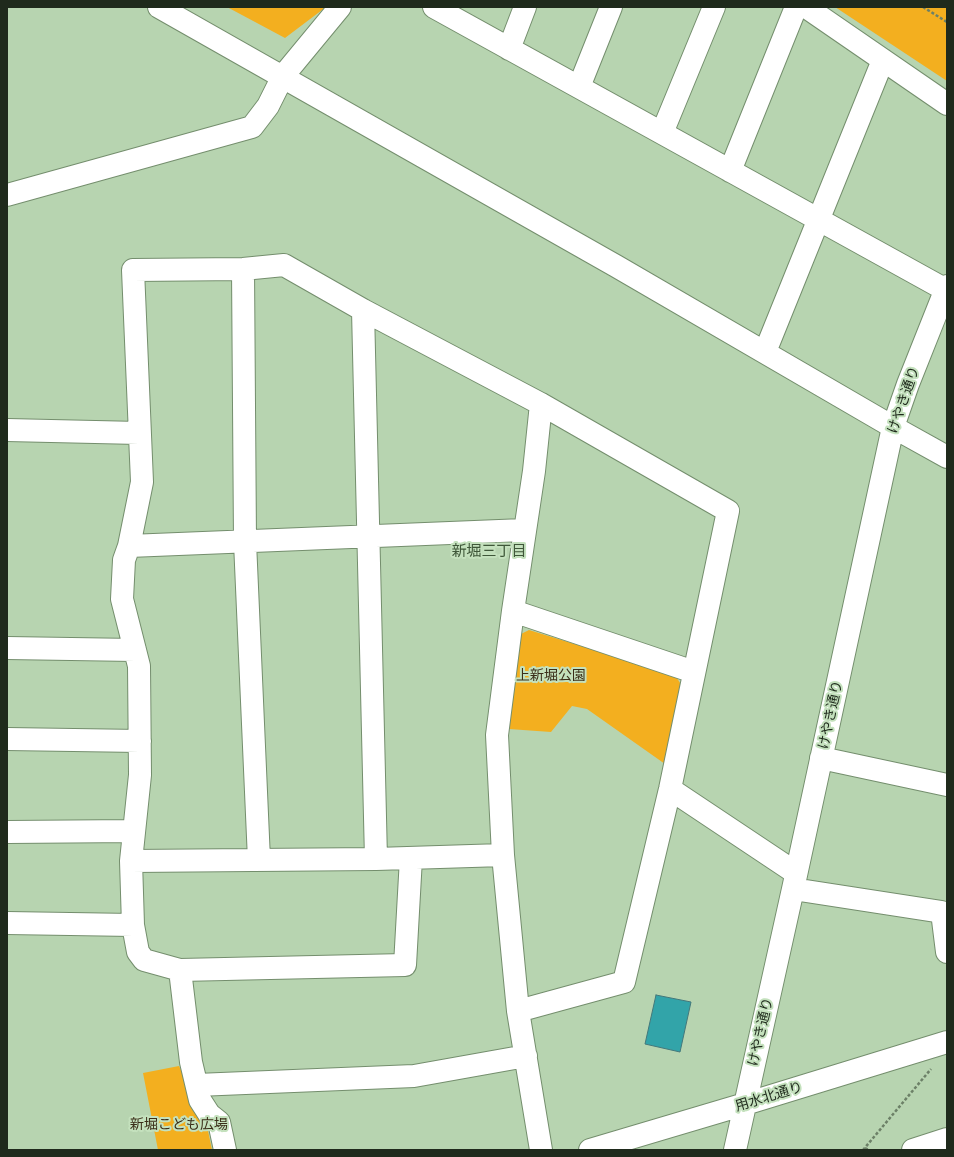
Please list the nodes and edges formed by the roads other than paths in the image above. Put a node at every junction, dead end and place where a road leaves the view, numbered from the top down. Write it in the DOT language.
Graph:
graph roads {
  1 [pos="159,7"];
  2 [pos="340,7"];
  3 [pos="434,7"];
  4 [pos="525,7"];
  5 [pos="611,7"];
  6 [pos="714,7"];
  7 [pos="796,7"];
  8 [pos="806,7"];
  9 [pos="509,48"];
  10 [pos="883,60"];
  11 [pos="283,76"];
  12 [pos="579,87"];
  13 [pos="947,104"];
  14 [pos="662,133"];
  15 [pos="730,170"];
  16 [pos="7,196"];
  17 [pos="819,220"];
  18 [pos="243,269"];
  19 [pos="946,288"];
  20 [pos="363,310"];
  21 [pos="765,352"];
  22 [pos="541,404"];
  23 [pos="893,427"];
  24 [pos="7,430"];
  25 [pos="139,433"];
  26 [pos="947,457"];
  27 [pos="524,530"];
  28 [pos="368,536"];
  29 [pos="245,542"];
  30 [pos="129,546"];
  31 [pos="513,611"];
  32 [pos="7,648"];
  33 [pos="135,650"];
  34 [pos="694,672"];
  35 [pos="7,739"];
  36 [pos="140,741"];
  37 [pos="821,758"];
  38 [pos="947,786"];
  39 [pos="670,790"];
  40 [pos="134,831"];
  41 [pos="7,832"];
  42 [pos="503,855"];
  43 [pos="411,858"];
  44 [pos="376,859"];
  45 [pos="259,860"];
  46 [pos="131,861"];
  47 [pos="795,881"];
  48 [pos="945,912"];
  49 [pos="7,924"];
  50 [pos="133,924"];
  51 [pos="947,952"];
  52 [pos="180,970"];
  53 [pos="518,1011"];
  54 [pos="947,1042"];
  55 [pos="526,1056"];
  56 [pos="197,1085"];
  57 [pos="745,1104"];
  58 [pos="947,1139"];
  59 [pos="225,1150"];
  60 [pos="541,1150"];
  61 [pos="590,1150"];
  62 [pos="734,1150"];
  63 [pos="913,1150"];
  1 -- 11 [label="street"];
  2 -- 11 [label="street"];
  3 -- 9 [label="street"];
  4 -- 9 [label="street"];
  5 -- 12 [label="street"];
  6 -- 14 [label="street"];
  7 -- 15 [label="street"];
  8 -- 10 [label="street"];
  9 -- 12 [label="street"];
  10 -- 13 [label="street"];
  10 -- 17 [label="street"];
  11 -- 16 [label="street"];
  11 -- 21 [label="street"];
  12 -- 14 [label="street"];
  14 -- 15 [label="street"];
  15 -- 17 [label="street"];
  17 -- 19 [label="street"];
  17 -- 21 [label="street"];
  18 -- 20 [label="street"];
  18 -- 25 [label="street"];
  18 -- 29 [label="street"];
  19 -- 23 [label="street, けやき通り"];
  20 -- 22 [label="street"];
  20 -- 28 [label="street"];
  21 -- 23 [label="street"];
  22 -- 27 [label="street"];
  22 -- 34 [label="street"];
  23 -- 26 [label="street"];
  23 -- 37 [label="street, けやき通り"];
  24 -- 25 [label="street"];
  25 -- 30 [label="street"];
  27 -- 28 [label="street"];
  27 -- 31 [label="street"];
  28 -- 29 [label="street"];
  28 -- 44 [label="street"];
  29 -- 30 [label="street"];
  29 -- 45 [label="street"];
  30 -- 33 [label="street"];
  31 -- 34 [label="street"];
  31 -- 42 [label="street"];
  32 -- 33 [label="street"];
  33 -- 36 [label="street"];
  34 -- 39 [label="street"];
  35 -- 36 [label="street"];
  36 -- 40 [label="street"];
  37 -- 38 [label="street"];
  37 -- 47 [label="street, けやき通り"];
  39 -- 47 [label="street"];
  39 -- 53 [label="street"];
  40 -- 41 [label="street"];
  40 -- 46 [label="street"];
  42 -- 43 [label="street"];
  42 -- 53 [label="street"];
  43 -- 44 [label="street"];
  43 -- 52 [label="street"];
  44 -- 45 [label="street"];
  45 -- 46 [label="street"];
  46 -- 50 [label="street"];
  47 -- 48 [label="street"];
  47 -- 57 [label="street, けやき通り"];
  48 -- 51 [label="street"];
  49 -- 50 [label="street"];
  50 -- 52 [label="street"];
  52 -- 56 [label="street"];
  53 -- 55 [label="street"];
  54 -- 57 [label="street, 用水北通り"];
  55 -- 56 [label="street"];
  55 -- 60 [label="street"];
  56 -- 59 [label="street"];
  57 -- 61 [label="street, 用水北通り"];
  57 -- 62 [label="street, けやき通り"];
  58 -- 63 [label="street"];
}
